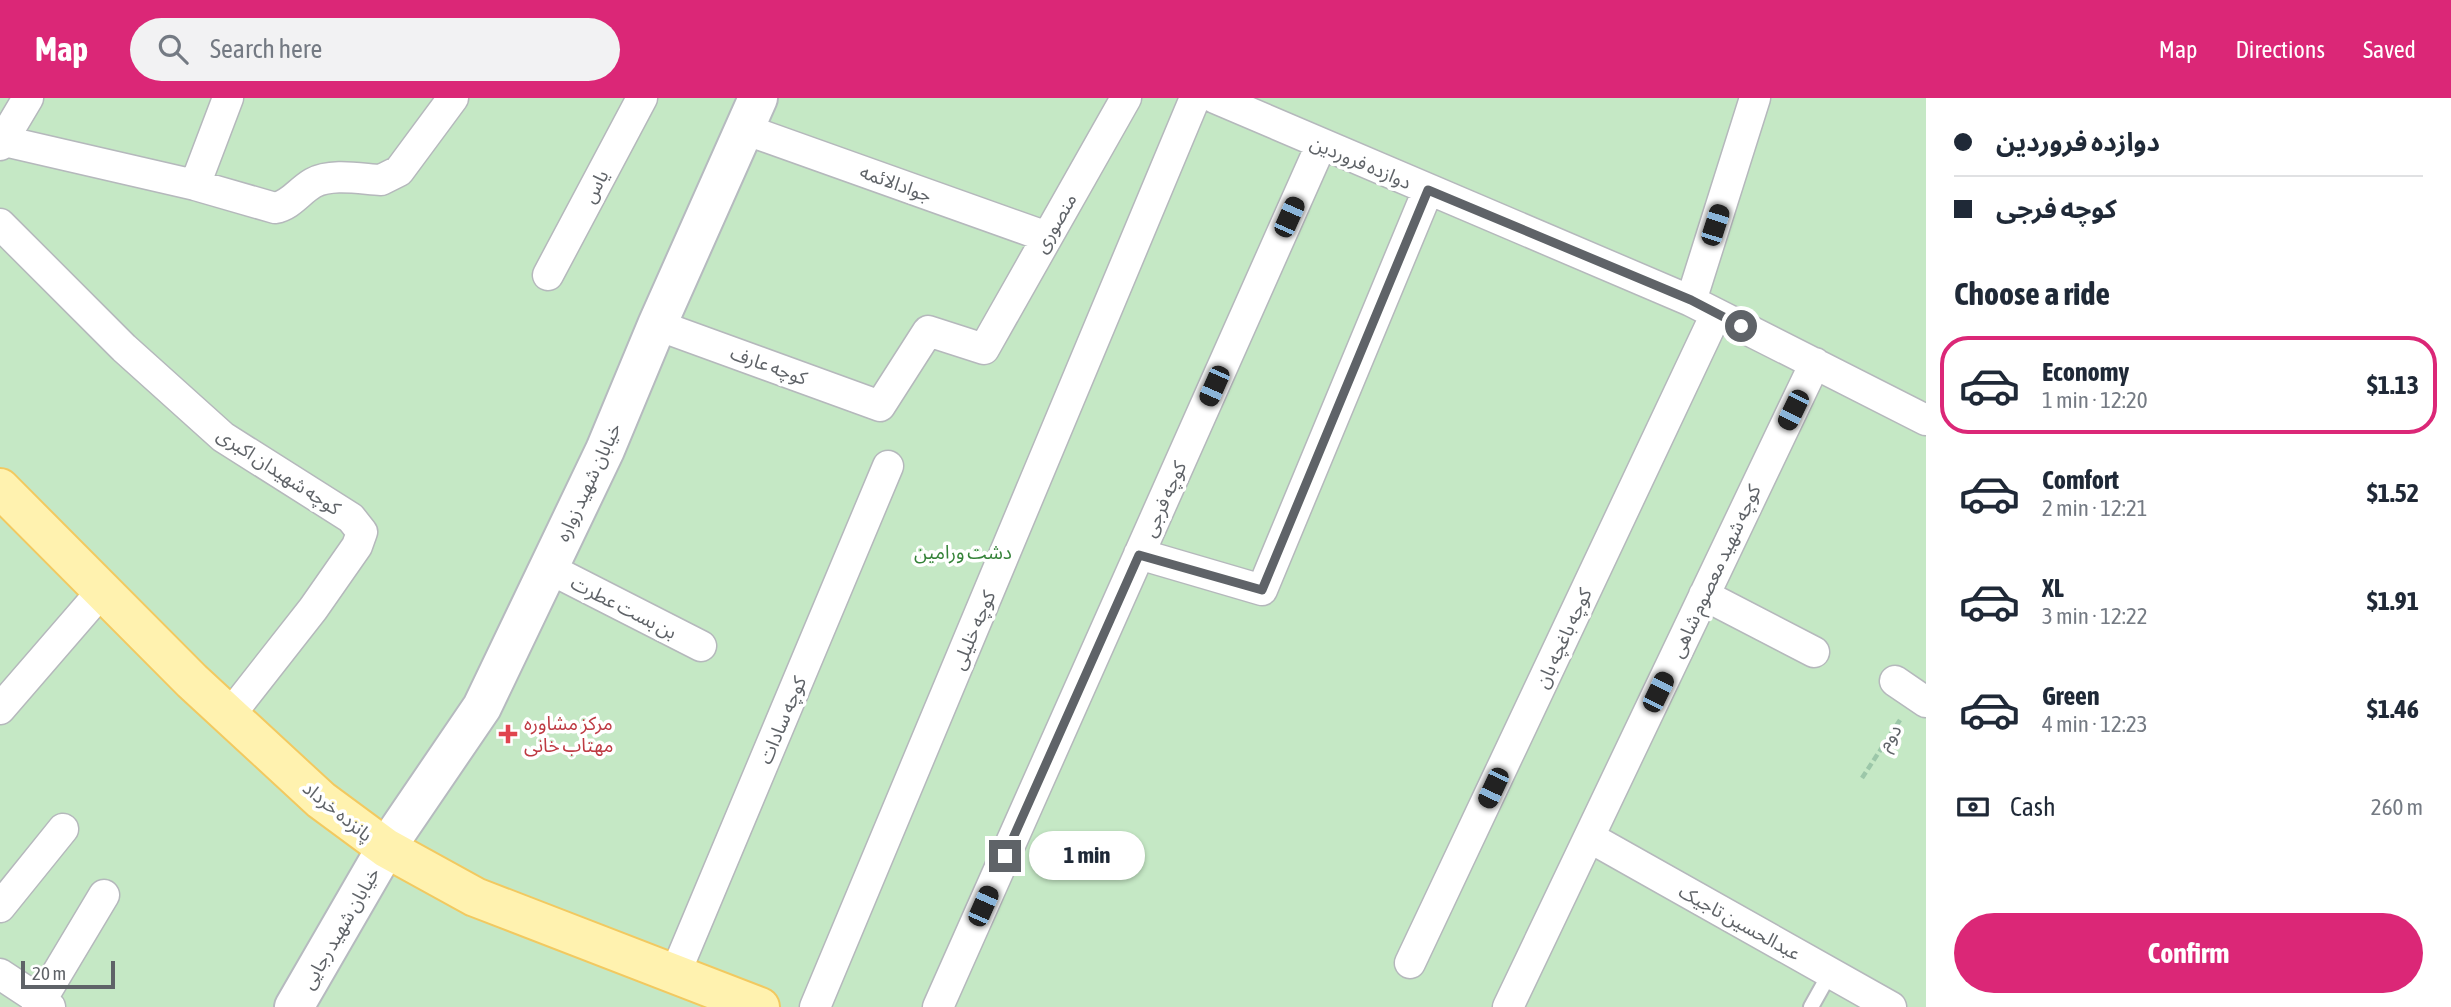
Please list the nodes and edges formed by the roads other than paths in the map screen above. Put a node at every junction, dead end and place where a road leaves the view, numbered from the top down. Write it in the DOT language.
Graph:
graph roads {
  1 [pos="28,98"];
  2 [pos="228,98"];
  3 [pos="453,98"];
  4 [pos="642,98"];
  5 [pos="1126,98"];
  6 [pos="1195,98"];
  7 [pos="1215,98"];
  8 [pos="1755,98"];
  9 [pos="752,107"];
  10 [pos="2,143"];
  11 [pos="1321,145"];
  12 [pos="195,185"];
  13 [pos="1428,190"];
  14 [pos="0,225"];
  15 [pos="1047,237"];
  16 [pos="548,275"];
  17 [pos="1703,307"];
  18 [pos="657,325"];
  19 [pos="1815,363"];
  20 [pos="880,406"];
  21 [pos="1926,420"];
  22 [pos="888,466"];
  23 [pos="0,488"];
  24 [pos="1139,555"];
  25 [pos="548,568"];
  26 [pos="102,591"];
  27 [pos="1704,595"];
  28 [pos="701,646"];
  29 [pos="1814,652"];
  30 [pos="0,709"];
  31 [pos="229,716"];
  32 [pos="63,829"];
  33 [pos="1589,837"];
  34 [pos="386,848"];
  35 [pos="104,895"];
  36 [pos="0,906"];
  37 [pos="1410,963"];
  38 [pos="1830,973"];
  39 [pos="0,974"];
  40 [pos="675,974"];
  41 [pos="43,1005"];
  42 [pos="294,1007"];
  43 [pos="760,1007"];
  44 [pos="815,1007"];
  45 [pos="938,1007"];
  46 [pos="1508,1007"];
  47 [pos="1811,1007"];
  48 [pos="1891,1007"];
  1 -- 10 [label="street"];
  2 -- 12 [label="street"];
  3 -- 12 [label="street"];
  4 -- 16 [label="street, یاس"];
  5 -- 15 [label="street, منصوری"];
  6 -- 44 [label="street, کوچه خلیلی"];
  7 -- 11 [label="street, دوازده فروردین"];
  8 -- 17 [label="street, کوچه باغچه بان"];
  9 -- 15 [label="street, جوادالائمه"];
  9 -- 18 [label="street, خیابان شهید زواره"];
  10 -- 12 [label="street"];
  11 -- 13 [label="street, دوازده فروردین"];
  11 -- 24 [label="street, کوچه فرجی"];
  13 -- 17 [label="street, دوازده فروردین"];
  13 -- 24 [label="street"];
  14 -- 31 [label="street, کوچه شهیدان اکبری"];
  15 -- 20 [label="street, منصوری"];
  17 -- 19 [label="street, دوازده فروردین"];
  17 -- 37 [label="street, کوچه باغچه بان"];
  18 -- 20 [label="street, کوچه عارف"];
  18 -- 25 [label="street, خیابان شهید زواره"];
  19 -- 21 [label="street, دوازده فروردین"];
  19 -- 27 [label="street, کوچه شهید معصوم شاهی"];
  22 -- 40 [label="street, کوچه سادات"];
  23 -- 26 [label="main road, پانزده خرداد"];
  24 -- 45 [label="street, کوچه فرجی"];
  25 -- 28 [label="street, بن بست عطرت"];
  25 -- 34 [label="street, خیابان شهید زواره"];
  26 -- 30 [label="street"];
  26 -- 31 [label="main road, پانزده خرداد"];
  27 -- 29 [label="street"];
  27 -- 33 [label="street, کوچه شهید معصوم شاهی"];
  31 -- 34 [label="main road, پانزده خرداد"];
  32 -- 36 [label="street"];
  33 -- 38 [label="street, عبدالحسین تاجیک"];
  33 -- 46 [label="street, کوچه شهید معصوم شاهی"];
  34 -- 40 [label="main road, پانزده خرداد"];
  34 -- 42 [label="street, خیابان شهید رجایی"];
  35 -- 41 [label="street"];
  38 -- 47 [label="lane"];
  38 -- 48 [label="street, عبدالحسین تاجیک"];
  39 -- 41 [label="street"];
  40 -- 43 [label="main road, پانزده خرداد"];
}
